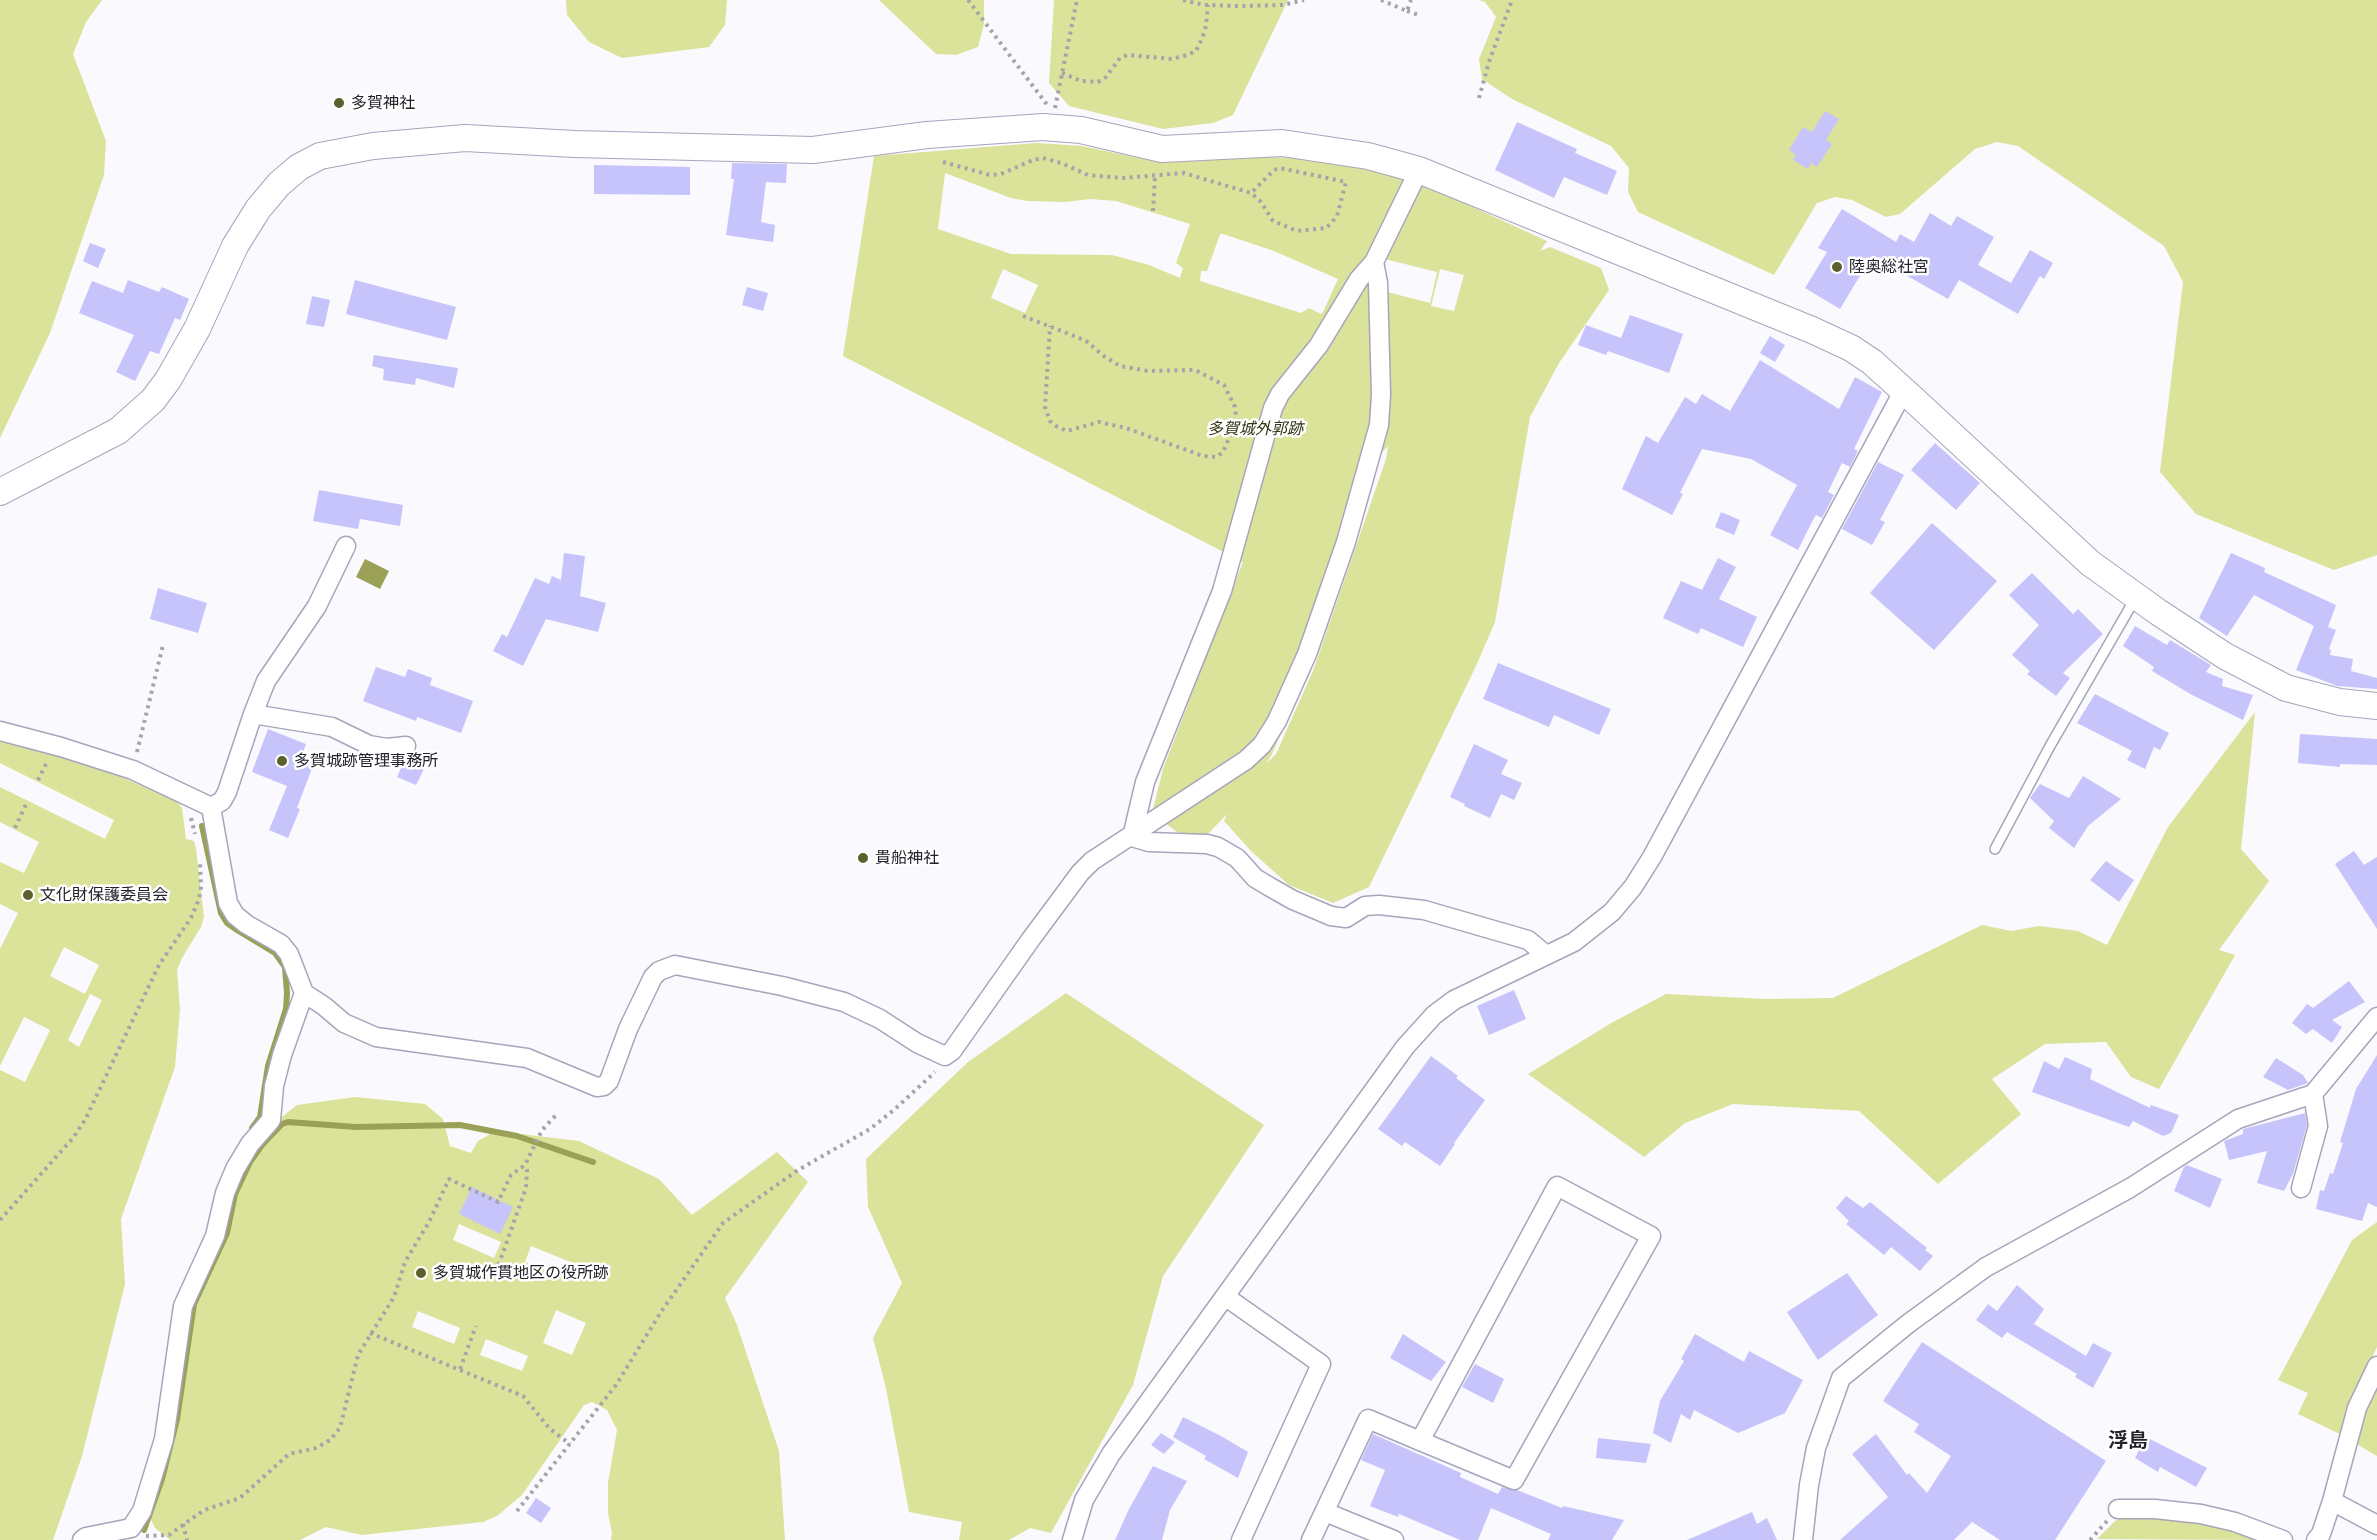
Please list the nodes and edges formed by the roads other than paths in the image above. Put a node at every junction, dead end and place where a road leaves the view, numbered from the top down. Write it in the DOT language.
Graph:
graph roads {
  1 [pos="1419,170"];
  2 [pos="1374,262"];
  3 [pos="1904,390"];
  4 [pos="0,492"];
  5 [pos="346,546"];
  6 [pos="2136,596"];
  7 [pos="2377,706"];
  8 [pos="253,714"];
  9 [pos="0,731"];
  10 [pos="406,746"];
  11 [pos="212,807"];
  12 [pos="1132,837"];
  13 [pos="1995,849"];
  14 [pos="1546,955"];
  15 [pos="304,993"];
  16 [pos="2377,1017"];
  17 [pos="2313,1094"];
  18 [pos="2301,1188"];
  19 [pos="1226,1297"];
  20 [pos="2377,1366"];
  21 [pos="1420,1441"];
  22 [pos="2332,1502"];
  23 [pos="2118,1509"];
  24 [pos="1325,1512"];
  25 [pos="2377,1525"];
  26 [pos="82,1540"];
  27 [pos="1072,1540"];
  28 [pos="1241,1540"];
  29 [pos="1311,1540"];
  30 [pos="1394,1540"];
  31 [pos="1803,1540"];
  32 [pos="2283,1540"];
  33 [pos="2316,1540"];
  1 -- 2 [label="street"];
  1 -- 3 [label="street"];
  1 -- 4 [label="street"];
  2 -- 12 [label="street"];
  2 -- 12 [label="street"];
  3 -- 6 [label="street"];
  3 -- 14 [label="street"];
  5 -- 8 [label="street"];
  6 -- 7 [label="street"];
  6 -- 13 [label="lane"];
  8 -- 10 [label="street"];
  8 -- 11 [label="street"];
  9 -- 11 [label="street"];
  11 -- 15 [label="street"];
  12 -- 14 [label="street"];
  12 -- 15 [label="street"];
  14 -- 19 [label="street"];
  15 -- 26 [label="street"];
  16 -- 17 [label="street"];
  17 -- 18 [label="street"];
  17 -- 31 [label="street"];
  19 -- 27 [label="street"];
  19 -- 28 [label="street"];
  20 -- 22 [label="street"];
  21 -- 21 [label="street"];
  21 -- 24 [label="street"];
  22 -- 25 [label="street"];
  22 -- 33 [label="street"];
  23 -- 32 [label="street"];
  24 -- 29 [label="street"];
  24 -- 30 [label="street"];
}
